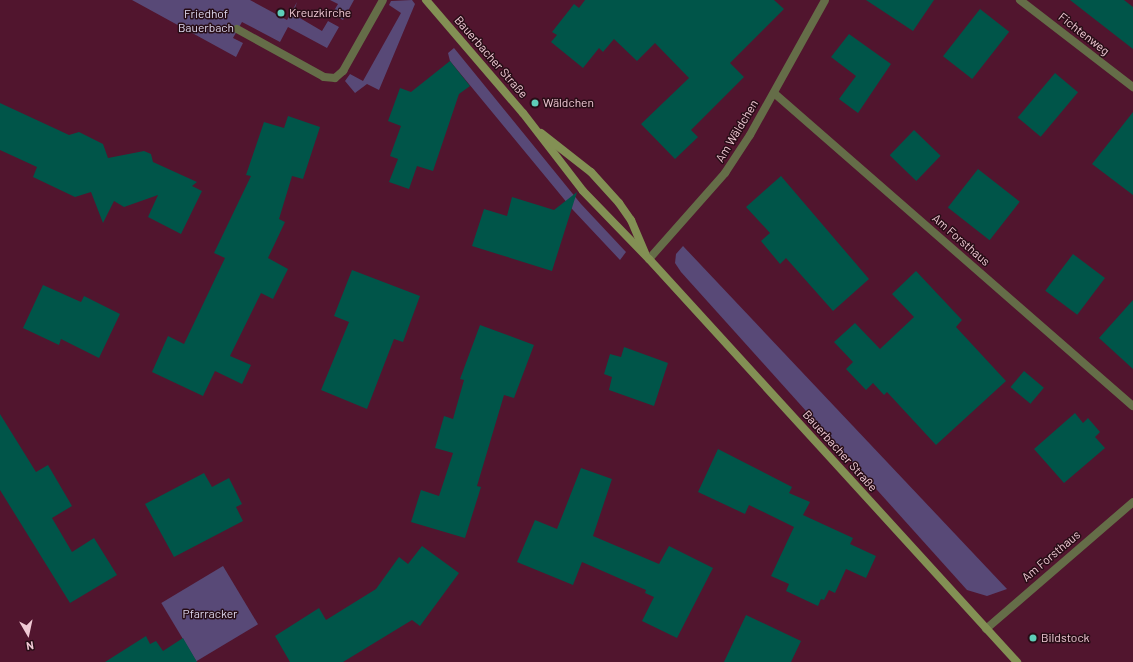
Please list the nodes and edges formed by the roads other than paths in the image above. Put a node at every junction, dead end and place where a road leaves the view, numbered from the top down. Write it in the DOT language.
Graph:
graph roads {
  1 [pos="383,0"];
  2 [pos="426,0"];
  3 [pos="824,0"];
  4 [pos="1020,0"];
  5 [pos="237,29"];
  6 [pos="1133,87"];
  7 [pos="774,93"];
  8 [pos="537,130"];
  9 [pos="648,257"];
  10 [pos="1133,406"];
  11 [pos="1133,502"];
  12 [pos="986,628"];
  13 [pos="1017,662"];
  1 -- 5 [label="street"];
  2 -- 8 [label="street, Bauerbacher Straße"];
  3 -- 7 [label="street, Am Wäldchen"];
  4 -- 6 [label="street, Fichtenweg"];
  7 -- 9 [label="street, Am Wäldchen"];
  7 -- 10 [label="street, Am Forsthaus"];
  8 -- 9 [label="street, Bauerbacher Straße"];
  8 -- 9 [label="street"];
  9 -- 12 [label="street, Bauerbacher Straße"];
  11 -- 12 [label="street, Am Forsthaus"];
  12 -- 13 [label="street, Bauerbacher Straße"];
}
